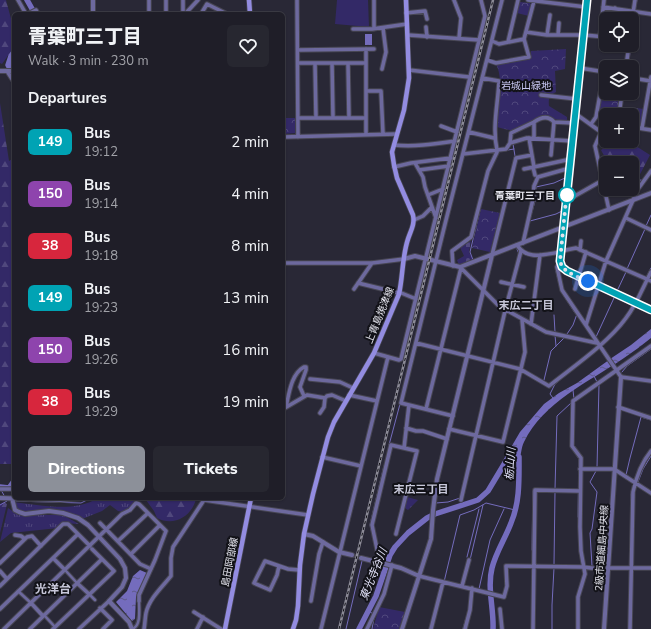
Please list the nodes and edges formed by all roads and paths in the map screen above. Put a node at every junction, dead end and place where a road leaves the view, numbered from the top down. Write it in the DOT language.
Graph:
graph roads {
  1 [pos="18,0"];
  2 [pos="93,0"];
  3 [pos="149,0"];
  4 [pos="166,0"];
  5 [pos="183,0"];
  6 [pos="198,0"];
  7 [pos="249,0"];
  8 [pos="298,0"];
  9 [pos="374,0"];
  10 [pos="406,0"];
  11 [pos="454,0"];
  12 [pos="481,0"];
  13 [pos="502,0"];
  14 [pos="518,0"];
  15 [pos="528,0"];
  16 [pos="587,0"];
  17 [pos="604,0"];
  18 [pos="635,0"];
  19 [pos="534,1"];
  20 [pos="558,2"];
  21 [pos="586,7"];
  22 [pos="603,7"];
  23 [pos="615,8"];
  24 [pos="633,11"];
  25 [pos="26,12"];
  26 [pos="93,12"];
  27 [pos="149,12"];
  28 [pos="166,12"];
  29 [pos="184,12"];
  30 [pos="186,12"];
  31 [pos="202,12"];
  32 [pos="220,12"];
  33 [pos="250,12"];
  34 [pos="602,12"];
  35 [pos="615,12"];
  36 [pos="406,13"];
  37 [pos="651,14"];
  38 [pos="550,15"];
  39 [pos="427,19"];
  40 [pos="559,23"];
  41 [pos="407,24"];
  42 [pos="426,27"];
  43 [pos="383,28"];
  44 [pos="353,29"];
  45 [pos="374,29"];
  46 [pos="526,32"];
  47 [pos="584,34"];
  48 [pos="408,35"];
  49 [pos="547,35"];
  50 [pos="558,35"];
  51 [pos="599,36"];
  52 [pos="427,37"];
  53 [pos="459,38"];
  54 [pos="524,39"];
  55 [pos="479,40"];
  56 [pos="492,41"];
  57 [pos="508,42"];
  58 [pos="366,49"];
  59 [pos="374,49"];
  60 [pos="298,50"];
  61 [pos="487,60"];
  62 [pos="298,63"];
  63 [pos="315,63"];
  64 [pos="332,63"];
  65 [pos="348,63"];
  66 [pos="366,63"];
  67 [pos="580,68"];
  68 [pos="382,69"];
  69 [pos="409,70"];
  70 [pos="0,71"];
  71 [pos="7,71"];
  72 [pos="12,71"];
  73 [pos="599,71"];
  74 [pos="469,77"];
  75 [pos="482,78"];
  76 [pos="639,78"];
  77 [pos="12,79"];
  78 [pos="651,79"];
  79 [pos="366,91"];
  80 [pos="541,95"];
  81 [pos="577,99"];
  82 [pos="599,100"];
  83 [pos="576,114"];
  84 [pos="298,118"];
  85 [pos="316,118"];
  86 [pos="333,118"];
  87 [pos="349,118"];
  88 [pos="366,118"];
  89 [pos="534,122"];
  90 [pos="554,122"];
  91 [pos="574,123"];
  92 [pos="591,124"];
  93 [pos="441,126"];
  94 [pos="639,128"];
  95 [pos="642,128"];
  96 [pos="599,130"];
  97 [pos="651,130"];
  98 [pos="457,132"];
  99 [pos="469,132"];
  100 [pos="383,134"];
  101 [pos="397,134"];
  102 [pos="366,135"];
  103 [pos="298,137"];
  104 [pos="599,137"];
  105 [pos="285,138"];
  106 [pos="494,138"];
  107 [pos="529,138"];
  108 [pos="534,138"];
  109 [pos="552,139"];
  110 [pos="455,140"];
  111 [pos="572,141"];
  112 [pos="510,143"];
  113 [pos="394,145"];
  114 [pos="498,150"];
  115 [pos="463,154"];
  116 [pos="532,155"];
  117 [pos="551,155"];
  118 [pos="451,158"];
  119 [pos="571,159"];
  120 [pos="415,163"];
  121 [pos="599,163"];
  122 [pos="449,166"];
  123 [pos="394,167"];
  124 [pos="534,167"];
  125 [pos="570,168"];
  126 [pos="524,169"];
  127 [pos="419,170"];
  128 [pos="651,171"];
  129 [pos="535,175"];
  130 [pos="599,182"];
  131 [pos="443,189"];
  132 [pos="651,193"];
  133 [pos="428,195"];
  134 [pos="606,196"];
  135 [pos="566,200"];
  136 [pos="634,200"];
  137 [pos="432,207"];
  138 [pos="609,210"];
  139 [pos="626,218"];
  140 [pos="436,219"];
  141 [pos="414,220"];
  142 [pos="564,227"];
  143 [pos="651,230"];
  144 [pos="581,241"];
  145 [pos="523,243"];
  146 [pos="517,245"];
  147 [pos="580,250"];
  148 [pos="521,251"];
  149 [pos="561,252"];
  150 [pos="586,252"];
  151 [pos="492,255"];
  152 [pos="540,255"];
  153 [pos="425,258"];
  154 [pos="404,259"];
  155 [pos="436,261"];
  156 [pos="560,261"];
  157 [pos="606,261"];
  158 [pos="285,263"];
  159 [pos="372,263"];
  160 [pos="452,266"];
  161 [pos="461,268"];
  162 [pos="651,272"];
  163 [pos="578,277"];
  164 [pos="649,281"];
  165 [pos="501,282"];
  166 [pos="358,283"];
  167 [pos="511,285"];
  168 [pos="598,286"];
  169 [pos="524,287"];
  170 [pos="354,289"];
  171 [pos="575,289"];
  172 [pos="483,291"];
  173 [pos="399,293"];
  174 [pos="416,299"];
  175 [pos="638,304"];
  176 [pos="504,310"];
  177 [pos="651,310"];
  178 [pos="522,319"];
  179 [pos="531,324"];
  180 [pos="586,325"];
  181 [pos="416,343"];
  182 [pos="598,344"];
  183 [pos="651,346"];
  184 [pos="441,349"];
  185 [pos="374,353"];
  186 [pos="468,356"];
  187 [pos="388,357"];
  188 [pos="492,362"];
  189 [pos="520,369"];
  190 [pos="617,371"];
  191 [pos="621,377"];
  192 [pos="310,380"];
  193 [pos="651,381"];
  194 [pos="353,388"];
  195 [pos="349,395"];
  196 [pos="304,396"];
  197 [pos="325,398"];
  198 [pos="346,401"];
  199 [pos="377,401"];
  200 [pos="409,405"];
  201 [pos="618,407"];
  202 [pos="285,408"];
  203 [pos="426,409"];
  204 [pos="320,413"];
  205 [pos="453,416"];
  206 [pos="651,418"];
  207 [pos="406,428"];
  208 [pos="449,429"];
  209 [pos="474,435"];
  210 [pos="447,439"];
  211 [pos="503,442"];
  212 [pos="508,444"];
  213 [pos="404,448"];
  214 [pos="651,451"];
  215 [pos="322,457"];
  216 [pos="361,466"];
  217 [pos="580,469"];
  218 [pos="614,469"];
  219 [pos="635,483"];
  220 [pos="1,489"];
  221 [pos="12,489"];
  222 [pos="580,491"];
  223 [pos="651,493"];
  224 [pos="2,498"];
  225 [pos="11,500"];
  226 [pos="12,500"];
  227 [pos="60,500"];
  228 [pos="251,500"];
  229 [pos="461,500"];
  230 [pos="250,507"];
  231 [pos="148,513"];
  232 [pos="308,515"];
  233 [pos="100,522"];
  234 [pos="160,525"];
  235 [pos="107,529"];
  236 [pos="78,534"];
  237 [pos="304,534"];
  238 [pos="396,534"];
  239 [pos="15,535"];
  240 [pos="99,537"];
  241 [pos="25,539"];
  242 [pos="118,541"];
  243 [pos="323,542"];
  244 [pos="41,546"];
  245 [pos="91,548"];
  246 [pos="339,552"];
  247 [pos="130,554"];
  248 [pos="378,554"];
  249 [pos="352,555"];
  250 [pos="53,558"];
  251 [pos="361,558"];
  252 [pos="102,559"];
  253 [pos="469,560"];
  254 [pos="0,563"];
  255 [pos="392,565"];
  256 [pos="279,566"];
  257 [pos="533,567"];
  258 [pos="583,567"];
  259 [pos="632,568"];
  260 [pos="651,568"];
  261 [pos="151,569"];
  262 [pos="608,569"];
  263 [pos="65,570"];
  264 [pos="299,570"];
  265 [pos="0,571"];
  266 [pos="420,576"];
  267 [pos="7,579"];
  268 [pos="443,582"];
  269 [pos="77,583"];
  270 [pos="0,586"];
  271 [pos="462,586"];
  272 [pos="472,588"];
  273 [pos="18,591"];
  274 [pos="89,594"];
  275 [pos="94,600"];
  276 [pos="109,600"];
  277 [pos="139,601"];
  278 [pos="311,601"];
  279 [pos="31,603"];
  280 [pos="1,607"];
  281 [pos="100,608"];
  282 [pos="500,609"];
  283 [pos="194,612"];
  284 [pos="44,616"];
  285 [pos="203,617"];
  286 [pos="55,628"];
  287 [pos="4,629"];
  288 [pos="30,629"];
  289 [pos="79,629"];
  290 [pos="103,629"];
  291 [pos="133,629"];
  292 [pos="144,629"];
  293 [pos="197,629"];
  294 [pos="221,629"];
  295 [pos="225,629"];
  296 [pos="293,629"];
  297 [pos="320,629"];
  298 [pos="367,629"];
  299 [pos="402,629"];
  300 [pos="431,629"];
  301 [pos="465,629"];
  302 [pos="502,629"];
  303 [pos="533,629"];
  304 [pos="578,629"];
  305 [pos="604,629"];
  306 [pos="630,629"];
  1 -- 25 [label="street"];
  2 -- 26 [label="street"];
  3 -- 27 [label="street"];
  4 -- 28 [label="street"];
  5 -- 29 [label="street"];
  6 -- 30 [label="street"];
  7 -- 33 [label="main road"];
  8 -- 60 [label="street"];
  9 -- 45 [label="street"];
  10 -- 36 [label="main road"];
  11 -- 53 [label="street"];
  12 -- 55 [label="street"];
  13 -- 56 [label="street"];
  14 -- 57 [label="street"];
  15 -- 19 [label="street"];
  16 -- 21 [label="street"];
  17 -- 22 [label="street"];
  18 -- 24 [label="street"];
  19 -- 20 [label="street"];
  19 -- 46 [label="street"];
  20 -- 21 [label="street"];
  21 -- 47 [label="street"];
  22 -- 23 [label="street"];
  22 -- 34 [label="street"];
  23 -- 24 [label="street"];
  23 -- 35 [label="street"];
  24 -- 37 [label="street"];
  31 -- 32 [label="street"];
  36 -- 39 [label="street"];
  36 -- 41 [label="main road"];
  38 -- 49 [label="street"];
  40 -- 50 [label="street"];
  41 -- 43 [label="street"];
  41 -- 48 [label="main road"];
  42 -- 52 [label="street"];
  43 -- 45 [label="street"];
  43 -- 68 [label="street"];
  44 -- 45 [label="street"];
  46 -- 49 [label="street"];
  46 -- 54 [label="street"];
  47 -- 50 [label="street"];
  47 -- 51 [label="street"];
  47 -- 67 [label="street"];
  48 -- 52 [label="street"];
  48 -- 69 [label="main road"];
  49 -- 50 [label="street"];
  52 -- 53 [label="street"];
  53 -- 55 [label="street"];
  54 -- 57 [label="street"];
  54 -- 61 [label="street"];
  55 -- 74 [label="street"];
  56 -- 57 [label="street"];
  56 -- 61 [label="street"];
  58 -- 59 [label="street"];
  58 -- 60 [label="street"];
  58 -- 66 [label="street"];
  60 -- 62 [label="street"];
  61 -- 75 [label="street"];
  62 -- 63 [label="street"];
  62 -- 84 [label="street"];
  63 -- 64 [label="street"];
  63 -- 85 [label="street"];
  64 -- 65 [label="street"];
  64 -- 86 [label="street"];
  65 -- 66 [label="street"];
  65 -- 87 [label="street"];
  66 -- 79 [label="street"];
  67 -- 73 [label="street"];
  67 -- 81 [label="street"];
  69 -- 74 [label="street"];
  69 -- 101 [label="main road"];
  70 -- 71 [label="street"];
  71 -- 72 [label="street"];
  71 -- 77 [label="street"];
  74 -- 98 [label="street"];
  75 -- 99 [label="street"];
  75 -- 106 [label="street"];
  76 -- 78 [label="street"];
  78 -- 95 [label="street"];
  79 -- 88 [label="street"];
  79 -- 100 [label="street"];
  80 -- 81 [label="street"];
  81 -- 83 [label="street"];
  82 -- 92 [label="street"];
  83 -- 91 [label="street"];
  83 -- 92 [label="street"];
  84 -- 85 [label="street"];
  84 -- 103 [label="street"];
  85 -- 86 [label="street"];
  86 -- 87 [label="street"];
  87 -- 88 [label="street"];
  88 -- 102 [label="street"];
  89 -- 90 [label="street"];
  89 -- 108 [label="street"];
  89 -- 112 [label="street"];
  90 -- 91 [label="street"];
  90 -- 109 [label="street"];
  91 -- 111 [label="street"];
  92 -- 96 [label="street"];
  93 -- 98 [label="street"];
  94 -- 95 [label="street"];
  95 -- 97 [label="street"];
  98 -- 110 [label="street"];
  99 -- 106 [label="street"];
  99 -- 115 [label="street"];
  100 -- 101 [label="street"];
  100 -- 102 [label="street"];
  101 -- 113 [label="main road"];
  102 -- 103 [label="street"];
  103 -- 105 [label="street"];
  104 -- 121 [label="street"];
  106 -- 114 [label="street"];
  107 -- 108 [label="street"];
  107 -- 112 [label="street"];
  107 -- 116 [label="street"];
  108 -- 109 [label="street"];
  109 -- 111 [label="street"];
  109 -- 117 [label="street"];
  110 -- 113 [label="street"];
  110 -- 118 [label="street"];
  111 -- 119 [label="street"];
  112 -- 114 [label="street"];
  113 -- 123 [label="main road"];
  114 -- 115 [label="street"];
  114 -- 160 [label="street"];
  115 -- 155 [label="street"];
  116 -- 124 [label="street"];
  116 -- 151 [label="street"];
  118 -- 120 [label="street"];
  118 -- 122 [label="street"];
  119 -- 124 [label="street"];
  119 -- 125 [label="street"];
  120 -- 123 [label="street"];
  120 -- 127 [label="street"];
  122 -- 127 [label="street"];
  122 -- 131 [label="street"];
  123 -- 141 [label="main road"];
  124 -- 126 [label="street"];
  124 -- 129 [label="street"];
  125 -- 135 [label="street"];
  125 -- 145 [label="street"];
  127 -- 133 [label="street"];
  128 -- 136 [label="street"];
  130 -- 135 [label="street"];
  131 -- 133 [label="street"];
  131 -- 140 [label="street"];
  132 -- 136 [label="street"];
  133 -- 137 [label="street"];
  134 -- 138 [label="street"];
  135 -- 142 [label="street"];
  136 -- 138 [label="street"];
  136 -- 139 [label="street"];
  137 -- 140 [label="street"];
  137 -- 141 [label="street"];
  138 -- 142 [label="street"];
  139 -- 143 [label="street"];
  139 -- 157 [label="street"];
  140 -- 153 [label="street"];
  141 -- 154 [label="main road, 上青島焼津線"];
  142 -- 145 [label="street"];
  142 -- 149 [label="street"];
  144 -- 147 [label="street"];
  145 -- 146 [label="street"];
  146 -- 148 [label="street"];
  146 -- 151 [label="street"];
  147 -- 149 [label="street"];
  147 -- 150 [label="street"];
  148 -- 152 [label="street"];
  148 -- 167 [label="street"];
  149 -- 152 [label="street"];
  149 -- 156 [label="street"];
  150 -- 157 [label="street"];
  150 -- 163 [label="street"];
  151 -- 161 [label="street"];
  151 -- 172 [label="street"];
  152 -- 179 [label="street"];
  153 -- 154 [label="street"];
  153 -- 155 [label="street"];
  153 -- 174 [label="street"];
  154 -- 159 [label="street"];
  154 -- 173 [label="main road, 上青島焼津線"];
  155 -- 160 [label="street"];
  155 -- 181 [label="street"];
  156 -- 163 [label="street"];
  156 -- 180 [label="street"];
  157 -- 164 [label="street"];
  157 -- 168 [label="street"];
  158 -- 159 [label="street"];
  159 -- 166 [label="street"];
  160 -- 161 [label="street"];
  161 -- 172 [label="street"];
  161 -- 184 [label="street"];
  162 -- 164 [label="street"];
  163 -- 168 [label="street"];
  163 -- 171 [label="street"];
  164 -- 175 [label="street"];
  165 -- 167 [label="street"];
  166 -- 170 [label="street"];
  166 -- 173 [label="street"];
  167 -- 169 [label="street"];
  167 -- 176 [label="street"];
  168 -- 175 [label="street"];
  168 -- 180 [label="street"];
  172 -- 176 [label="street"];
  172 -- 186 [label="street"];
  173 -- 174 [label="street"];
  173 -- 185 [label="main road, 上青島焼津線"];
  174 -- 187 [label="street"];
  175 -- 177 [label="street"];
  175 -- 182 [label="street"];
  176 -- 178 [label="street"];
  176 -- 188 [label="street"];
  178 -- 179 [label="street"];
  178 -- 189 [label="street"];
  179 -- 182 [label="street"];
  180 -- 182 [label="street"];
  181 -- 184 [label="street"];
  181 -- 200 [label="street"];
  182 -- 189 [label="street"];
  182 -- 190 [label="street"];
  183 -- 190 [label="street"];
  184 -- 186 [label="street"];
  184 -- 203 [label="street"];
  185 -- 187 [label="street"];
  185 -- 194 [label="main road, 上青島焼津線"];
  186 -- 188 [label="street"];
  186 -- 205 [label="street"];
  187 -- 199 [label="street"];
  188 -- 189 [label="street"];
  188 -- 209 [label="street"];
  189 -- 211 [label="street"];
  190 -- 191 [label="street"];
  190 -- 217 [label="street"];
  191 -- 193 [label="street"];
  191 -- 201 [label="street, 2級市道細島中央線"];
  192 -- 194 [label="street"];
  194 -- 195 [label="main road, 上青島焼津線"];
  195 -- 198 [label="main road, 上青島焼津線"];
  195 -- 199 [label="street"];
  196 -- 197 [label="street"];
  196 -- 202 [label="street"];
  196 -- 202 [label="street"];
  197 -- 198 [label="street"];
  197 -- 204 [label="street"];
  198 -- 215 [label="main road, 上青島焼津線"];
  199 -- 216 [label="street"];
  200 -- 203 [label="street"];
  200 -- 207 [label="street"];
  201 -- 206 [label="street"];
  201 -- 218 [label="street, 2級市道細島中央線"];
  203 -- 205 [label="street"];
  205 -- 208 [label="street"];
  207 -- 210 [label="street"];
  207 -- 213 [label="street"];
  208 -- 209 [label="street"];
  208 -- 210 [label="street"];
  209 -- 211 [label="street"];
  209 -- 229 [label="street"];
  210 -- 266 [label="street"];
  211 -- 212 [label="street"];
  213 -- 238 [label="street"];
  213 -- 248 [label="street"];
  214 -- 219 [label="street"];
  215 -- 216 [label="street"];
  215 -- 232 [label="main road, 上青島焼津線"];
  216 -- 246 [label="street"];
  217 -- 218 [label="street"];
  217 -- 222 [label="street"];
  218 -- 219 [label="street"];
  218 -- 262 [label="street, 2級市道細島中央線"];
  219 -- 223 [label="street"];
  219 -- 259 [label="street"];
  220 -- 221 [label="street"];
  222 -- 257 [label="street"];
  222 -- 258 [label="street"];
  224 -- 225 [label="street"];
  225 -- 240 [label="street"];
  226 -- 227 [label="street"];
  228 -- 230 [label="main road, 島田岡部線"];
  230 -- 232 [label="street"];
  230 -- 292 [label="street"];
  230 -- 295 [label="main road, 島田岡部線"];
  231 -- 234 [label="street"];
  231 -- 235 [label="street"];
  231 -- 242 [label="street"];
  232 -- 237 [label="main road, 上青島焼津線"];
  233 -- 235 [label="street"];
  234 -- 247 [label="street"];
  234 -- 261 [label="street"];
  235 -- 240 [label="street"];
  235 -- 242 [label="street"];
  236 -- 244 [label="street"];
  236 -- 245 [label="street"];
  236 -- 250 [label="street"];
  237 -- 243 [label="street"];
  237 -- 264 [label="main road, 上青島焼津線"];
  239 -- 241 [label="street"];
  240 -- 245 [label="street"];
  240 -- 276 [label="street"];
  241 -- 244 [label="street"];
  241 -- 254 [label="street"];
  242 -- 247 [label="street"];
  243 -- 246 [label="street"];
  243 -- 278 [label="street"];
  244 -- 267 [label="street"];
  245 -- 252 [label="street"];
  245 -- 263 [label="street"];
  246 -- 249 [label="street"];
  246 -- 297 [label="street"];
  247 -- 261 [label="street"];
  250 -- 263 [label="street"];
  250 -- 273 [label="street"];
  251 -- 255 [label="street"];
  252 -- 269 [label="street"];
  252 -- 274 [label="street"];
  253 -- 271 [label="street"];
  255 -- 266 [label="street"];
  255 -- 298 [label="street"];
  256 -- 256 [label="street"];
  256 -- 264 [label="street"];
  257 -- 258 [label="street"];
  257 -- 272 [label="street"];
  257 -- 303 [label="street"];
  258 -- 262 [label="street"];
  258 -- 304 [label="street"];
  259 -- 260 [label="street"];
  259 -- 262 [label="street"];
  259 -- 306 [label="street"];
  261 -- 277 [label="street"];
  262 -- 305 [label="street, 2級市道細島中央線"];
  263 -- 269 [label="street"];
  263 -- 279 [label="street"];
  264 -- 296 [label="main road, 上青島焼津線"];
  265 -- 267 [label="street"];
  266 -- 268 [label="street"];
  266 -- 299 [label="street"];
  267 -- 270 [label="street"];
  268 -- 271 [label="street"];
  268 -- 300 [label="street"];
  269 -- 274 [label="street"];
  269 -- 284 [label="street"];
  271 -- 272 [label="street"];
  272 -- 301 [label="street"];
  273 -- 279 [label="street"];
  273 -- 280 [label="street"];
  274 -- 275 [label="street"];
  274 -- 286 [label="street"];
  276 -- 281 [label="street"];
  276 -- 291 [label="street"];
  277 -- 291 [label="street"];
  279 -- 284 [label="street"];
  279 -- 287 [label="street"];
  281 -- 289 [label="street"];
  281 -- 290 [label="street"];
  282 -- 302 [label="street"];
  283 -- 285 [label="street"];
  284 -- 286 [label="street"];
  284 -- 288 [label="street"];
  285 -- 293 [label="street"];
  285 -- 294 [label="street"];
}
